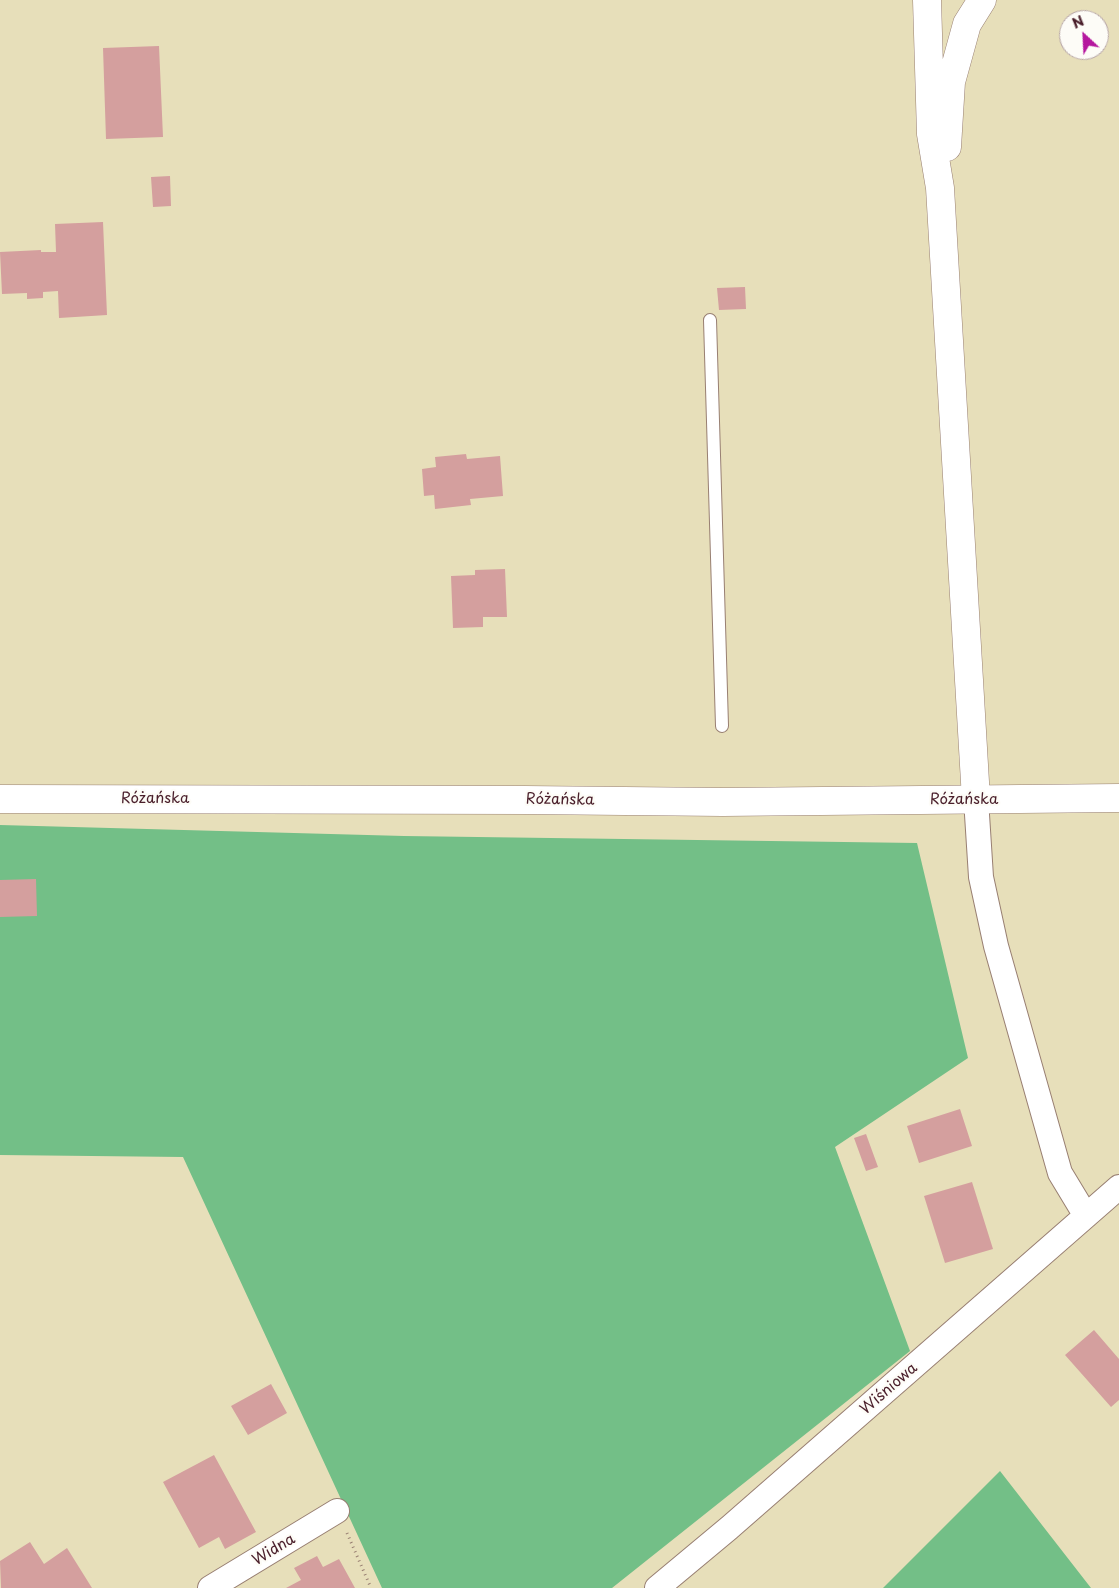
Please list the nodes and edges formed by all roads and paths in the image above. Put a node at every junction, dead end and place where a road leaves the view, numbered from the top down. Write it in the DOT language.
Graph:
graph roads {
  1 [pos="927,0"];
  2 [pos="982,0"];
  3 [pos="940,188"];
  4 [pos="710,320"];
  5 [pos="722,726"];
  6 [pos="1119,798"];
  7 [pos="0,799"];
  8 [pos="976,800"];
  9 [pos="1119,1187"];
  10 [pos="1086,1216"];
  11 [pos="338,1512"];
  12 [pos="210,1588"];
  13 [pos="371,1588"];
  14 [pos="657,1588"];
  1 -- 3 [label="main road"];
  2 -- 3 [label="main road"];
  3 -- 8 [label="main road"];
  4 -- 5 [label="lane"];
  6 -- 8 [label="main road, Różańska"];
  7 -- 8 [label="main road, Różańska"];
  8 -- 10 [label="street"];
  9 -- 10 [label="street, Wiśniowa"];
  10 -- 14 [label="street, Wiśniowa"];
  11 -- 12 [label="street, Widna"];
  11 -- 13 [label="path"];
}
